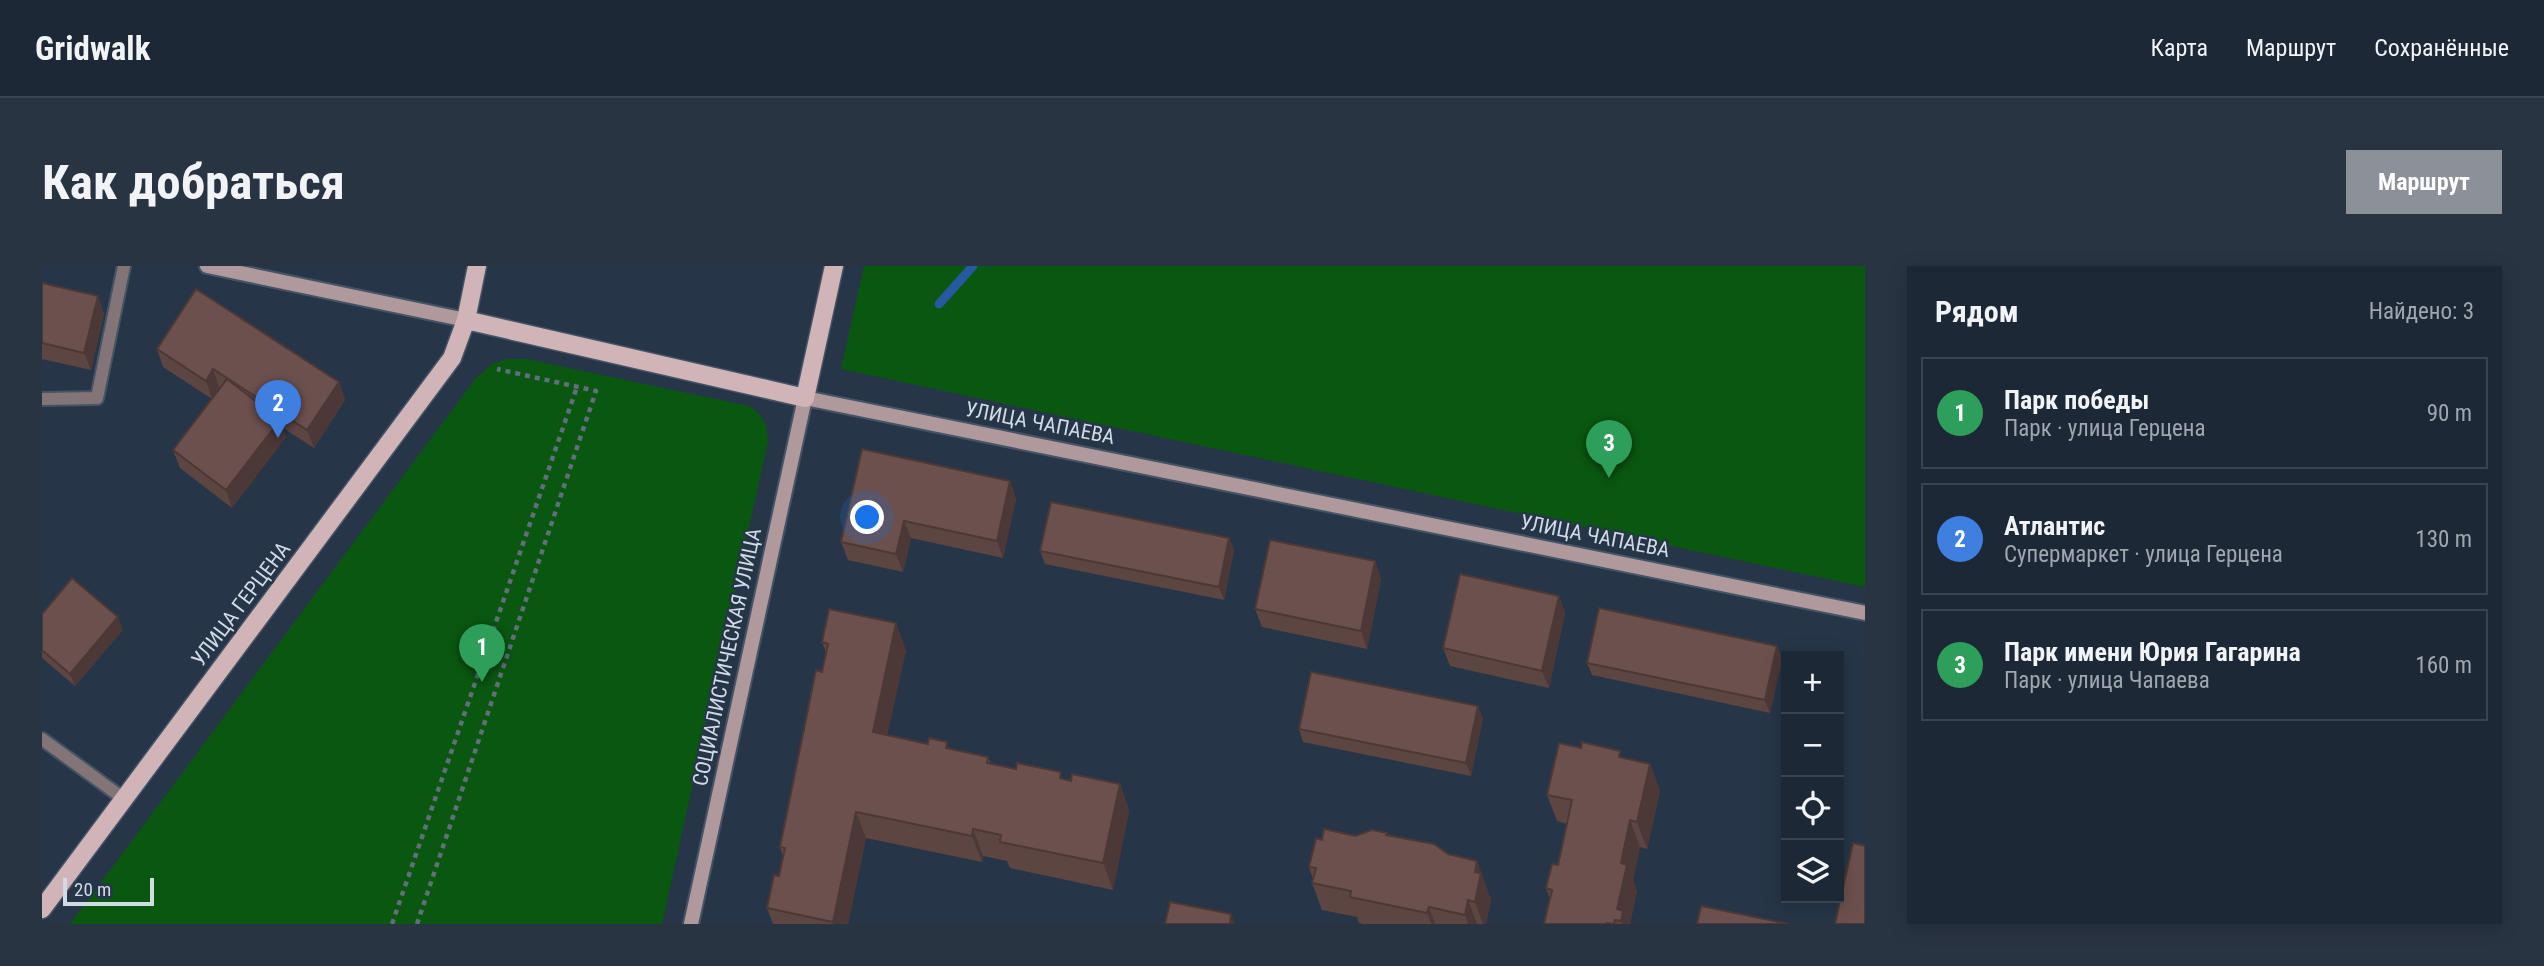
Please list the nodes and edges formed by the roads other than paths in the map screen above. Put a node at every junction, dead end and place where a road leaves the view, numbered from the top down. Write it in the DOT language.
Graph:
graph roads {
  1 [pos="124,266"];
  2 [pos="207,266"];
  3 [pos="477,266"];
  4 [pos="834,266"];
  5 [pos="466,320"];
  6 [pos="804,398"];
  7 [pos="42,399"];
  8 [pos="1865,613"];
  9 [pos="42,739"];
  10 [pos="124,799"];
  11 [pos="42,909"];
  12 [pos="691,924"];
  1 -- 7 [label="lane"];
  2 -- 5 [label="street, УЛИЦА ЧАПАЕВА"];
  3 -- 5 [label="main road, УЛИЦА ГЕРЦЕНА"];
  4 -- 6 [label="main road"];
  5 -- 6 [label="main road, УЛИЦА ЧАПАЕВА"];
  5 -- 10 [label="main road, УЛИЦА ГЕРЦЕНА"];
  6 -- 8 [label="street, УЛИЦА ЧАПАЕВА"];
  6 -- 12 [label="street, СОЦИАЛИСТИЧЕСКАЯ УЛИЦА"];
  9 -- 10 [label="lane"];
  10 -- 11 [label="main road, УЛИЦА ГЕРЦЕНА"];
}
